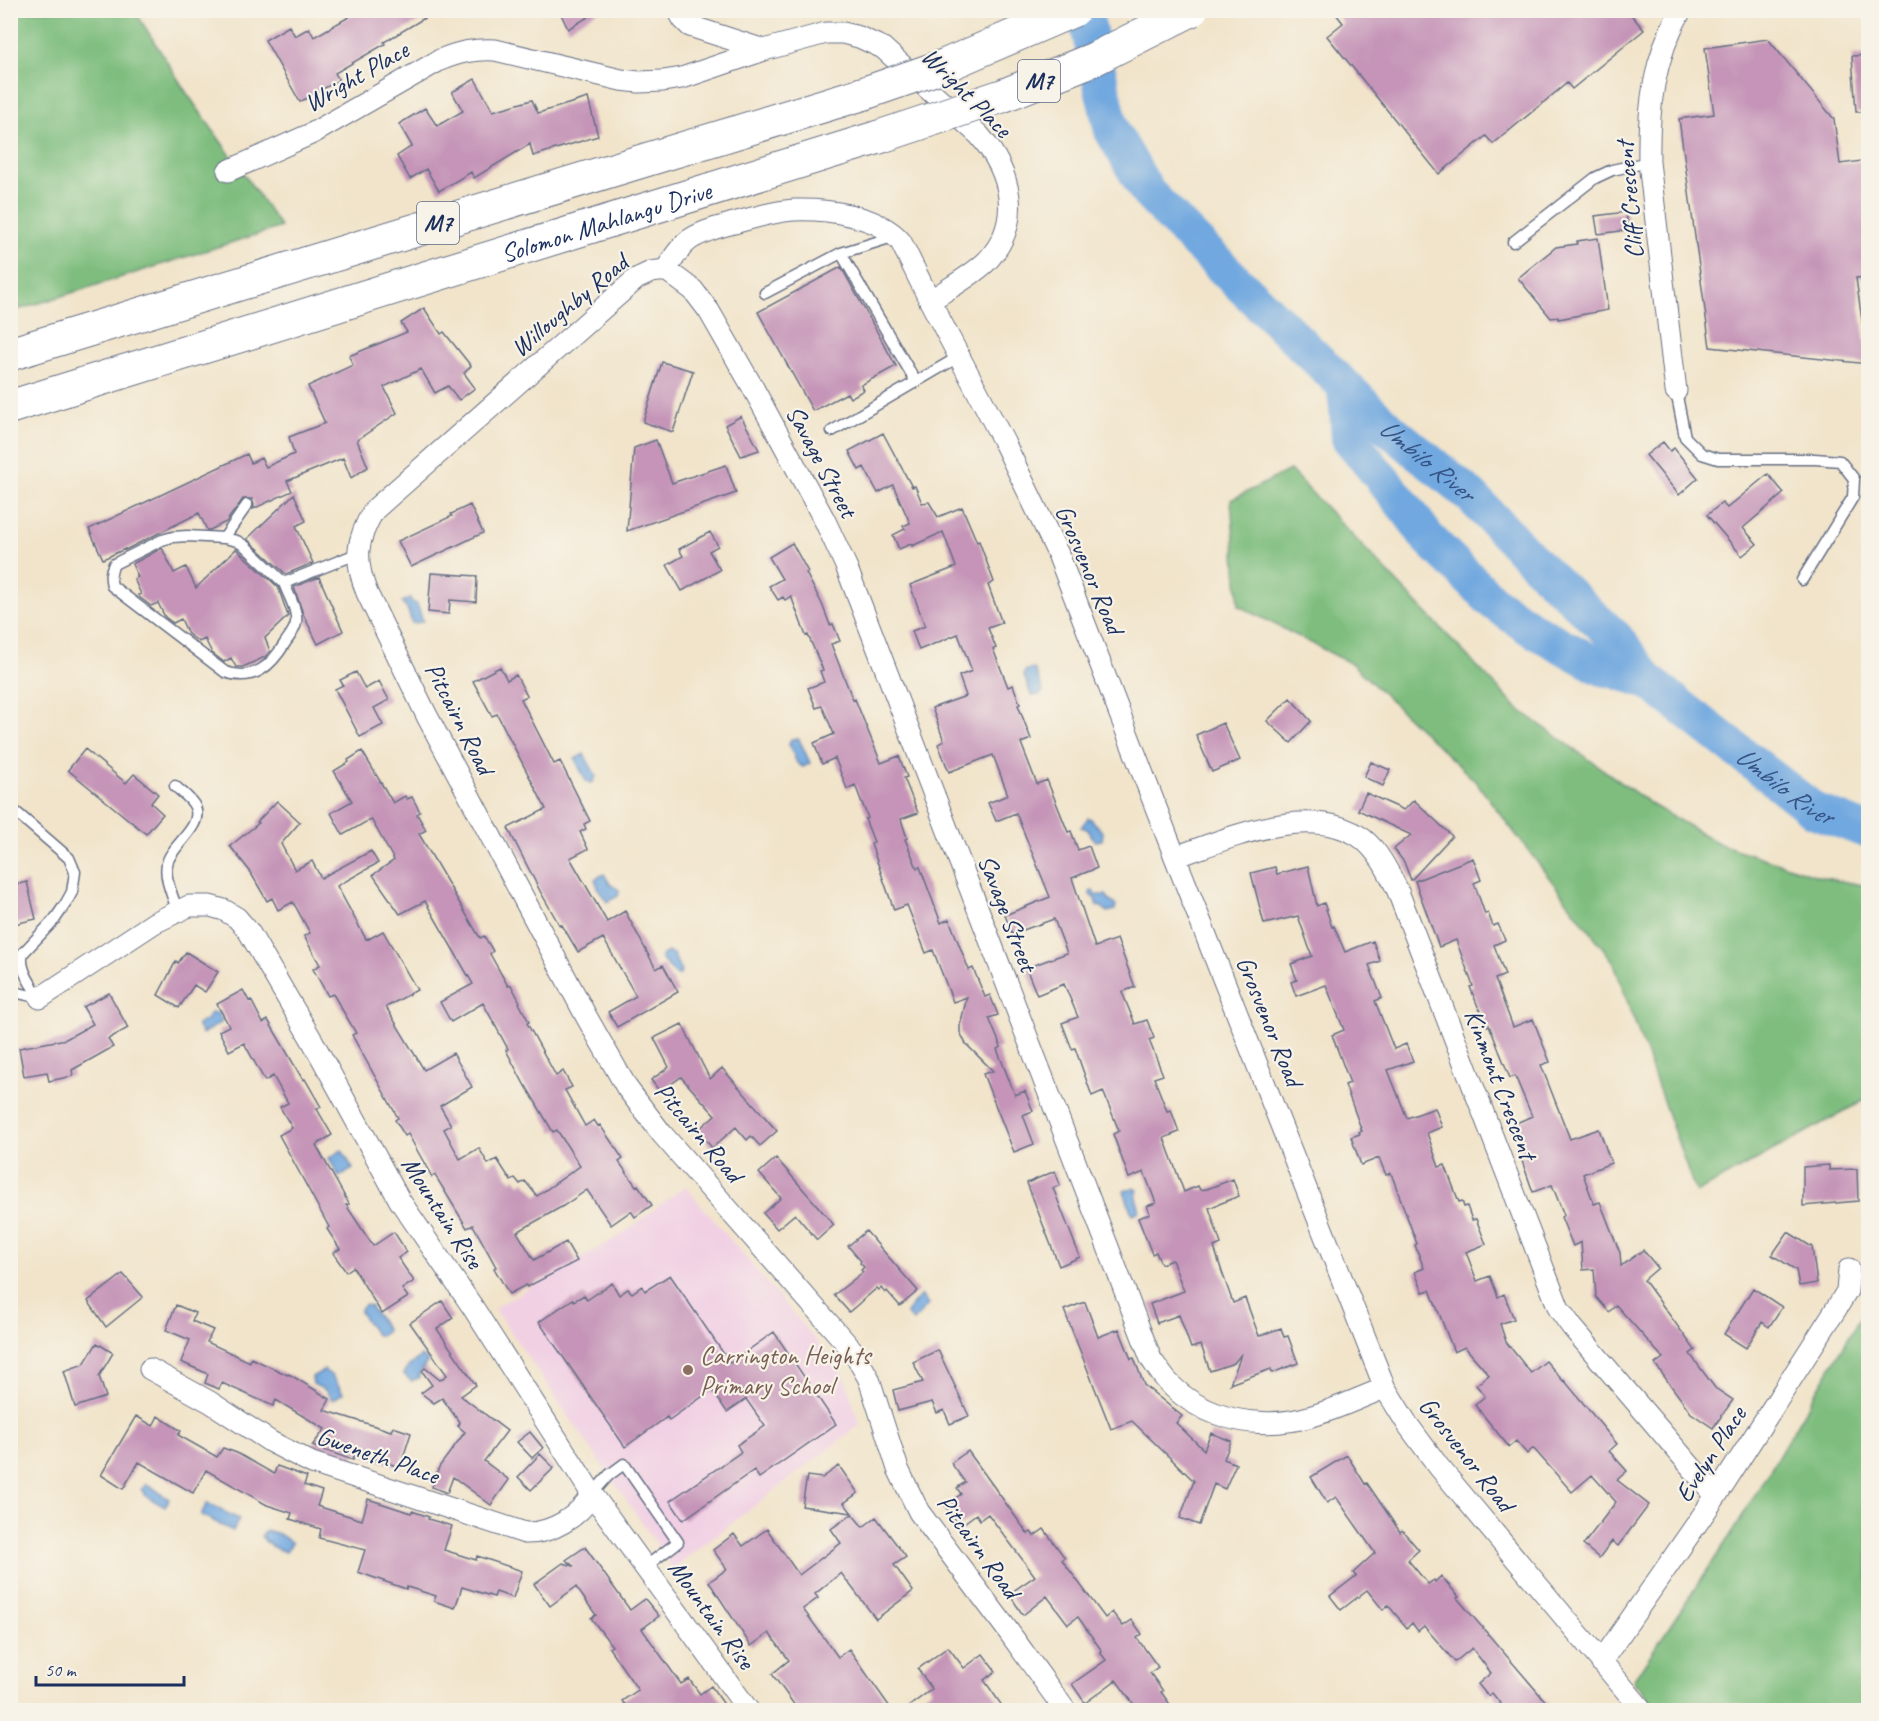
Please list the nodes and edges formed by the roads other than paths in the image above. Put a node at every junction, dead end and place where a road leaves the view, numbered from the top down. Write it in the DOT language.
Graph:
graph roads {
  1 [pos="678,10"];
  2 [pos="1074,10"];
  3 [pos="1191,10"];
  4 [pos="1682,10"];
  5 [pos="764,50"];
  6 [pos="1649,162"];
  7 [pos="228,171"];
  8 [pos="896,236"];
  9 [pos="1513,242"];
  10 [pos="841,253"];
  11 [pos="666,270"];
  12 [pos="765,293"];
  13 [pos="930,301"];
  14 [pos="10,354"];
  15 [pos="960,356"];
  16 [pos="916,382"];
  17 [pos="1676,391"];
  18 [pos="10,407"];
  19 [pos="832,431"];
  20 [pos="247,505"];
  21 [pos="224,538"];
  22 [pos="359,550"];
  23 [pos="1802,580"];
  24 [pos="284,583"];
  25 [pos="176,786"];
  26 [pos="10,807"];
  27 [pos="1175,857"];
  28 [pos="177,910"];
  29 [pos="10,991"];
  30 [pos="40,998"];
  31 [pos="1849,1269"];
  32 [pos="150,1369"];
  33 [pos="1385,1388"];
  34 [pos="592,1494"];
  35 [pos="1716,1496"];
  36 [pos="645,1567"];
  37 [pos="1600,1662"];
  38 [pos="748,1710"];
  39 [pos="1065,1710"];
  40 [pos="1642,1710"];
  1 -- 5 [label="street"];
  2 -- 14 [label="highway, Solomon Mahlangu Drive / M7, bridge"];
  3 -- 18 [label="highway, Solomon Mahlangu Drive / M7, bridge"];
  4 -- 6 [label="street, Cliff Crescent"];
  5 -- 7 [label="street, Wright Place"];
  5 -- 13 [label="street, Wright Place"];
  6 -- 9 [label="lane"];
  6 -- 17 [label="street, Cliff Crescent"];
  8 -- 10 [label="lane"];
  8 -- 11 [label="street, Willoughby Road"];
  8 -- 13 [label="street"];
  10 -- 12 [label="lane"];
  10 -- 16 [label="lane"];
  11 -- 22 [label="street, Willoughby Road"];
  11 -- 33 [label="street, Savage Street"];
  13 -- 15 [label="street, Grosvenor Road"];
  15 -- 16 [label="lane"];
  15 -- 27 [label="street, Grosvenor Road"];
  16 -- 19 [label="lane"];
  17 -- 23 [label="lane"];
  20 -- 21 [label="lane"];
  21 -- 24 [label="lane"];
  21 -- 24 [label="lane"];
  22 -- 24 [label="lane"];
  22 -- 39 [label="street, Pitcairn Road"];
  25 -- 28 [label="lane"];
  26 -- 30 [label="lane"];
  27 -- 33 [label="street, Grosvenor Road"];
  27 -- 35 [label="street, Kinmont Crescent"];
  28 -- 30 [label="street, Mountain Rise"];
  28 -- 34 [label="street, Mountain Rise"];
  29 -- 30 [label="lane"];
  31 -- 35 [label="street, Evelyn Place"];
  32 -- 34 [label="street, Gweneth Place"];
  33 -- 37 [label="street, Grosvenor Road"];
  34 -- 36 [label="street, Mountain Rise"];
  34 -- 36 [label="lane"];
  35 -- 37 [label="street, Evelyn Place"];
  36 -- 38 [label="street, Mountain Rise"];
  37 -- 40 [label="street, Grosvenor Road"];
}
